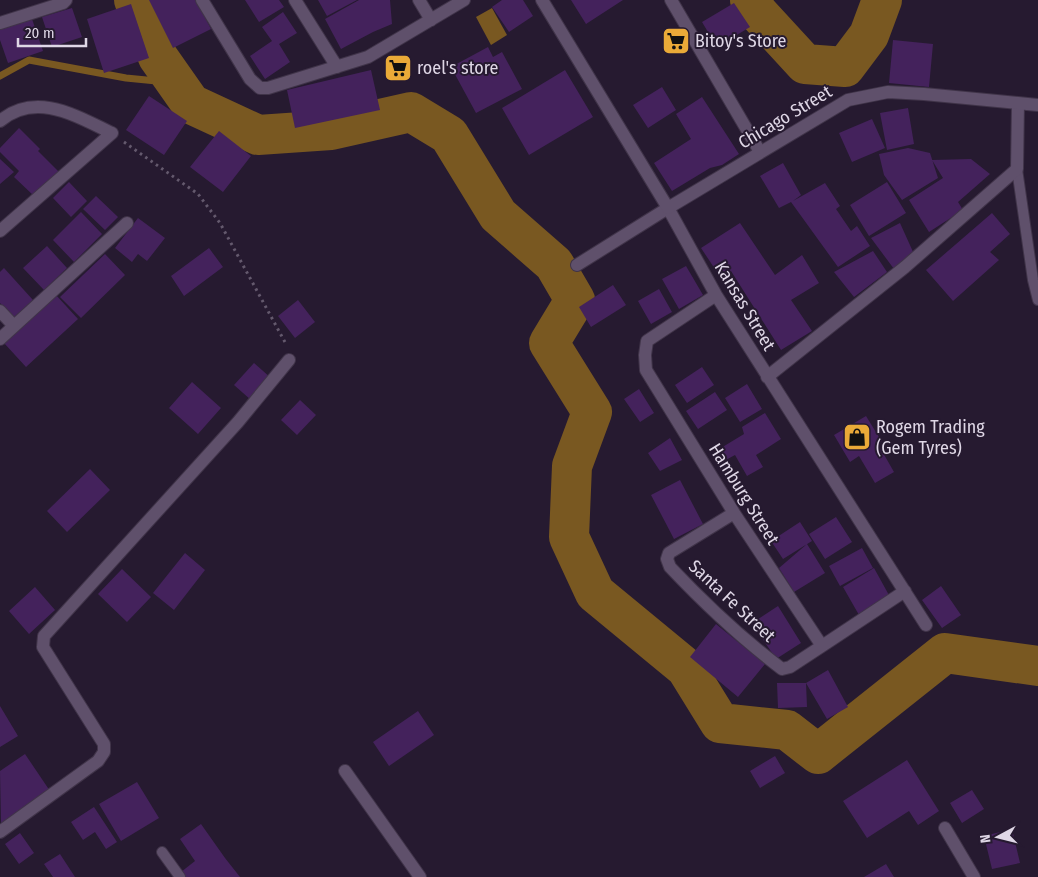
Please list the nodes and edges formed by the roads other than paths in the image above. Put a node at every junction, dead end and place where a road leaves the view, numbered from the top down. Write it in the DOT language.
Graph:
graph roads {
  1 [pos="66,0"];
  2 [pos="202,0"];
  3 [pos="295,0"];
  4 [pos="419,0"];
  5 [pos="464,0"];
  6 [pos="542,0"];
  7 [pos="671,0"];
  8 [pos="431,20"];
  9 [pos="0,23"];
  10 [pos="337,68"];
  11 [pos="1018,104"];
  12 [pos="1038,105"];
  13 [pos="0,121"];
  14 [pos="760,152"];
  15 [pos="1018,169"];
  16 [pos="668,208"];
  17 [pos="127,223"];
  18 [pos="0,231"];
  19 [pos="577,265"];
  20 [pos="716,295"];
  21 [pos="1038,300"];
  22 [pos="0,311"];
  23 [pos="14,326"];
  24 [pos="0,339"];
  25 [pos="289,360"];
  26 [pos="767,377"];
  27 [pos="734,513"];
  28 [pos="905,592"];
  29 [pos="926,625"];
  30 [pos="822,646"];
  31 [pos="345,771"];
  32 [pos="945,828"];
  33 [pos="0,832"];
  34 [pos="162,852"];
  35 [pos="180,877"];
  36 [pos="420,877"];
  37 [pos="974,877"];
  1 -- 9 [label="street"];
  2 -- 10 [label="street"];
  3 -- 10 [label="street"];
  4 -- 8 [label="street"];
  5 -- 8 [label="street"];
  6 -- 16 [label="street, Kansas Street"];
  7 -- 14 [label="street"];
  8 -- 10 [label="street"];
  11 -- 12 [label="street, Chicago Street"];
  11 -- 14 [label="street, Chicago Street"];
  11 -- 15 [label="street"];
  13 -- 18 [label="street"];
  14 -- 16 [label="street, Chicago Street"];
  15 -- 21 [label="lane"];
  15 -- 26 [label="street"];
  16 -- 19 [label="street, Chicago Street"];
  16 -- 20 [label="street, Kansas Street"];
  17 -- 23 [label="street"];
  20 -- 26 [label="street, Kansas Street"];
  20 -- 27 [label="street, Hamburg Street"];
  22 -- 23 [label="street"];
  23 -- 24 [label="street"];
  25 -- 33 [label="street"];
  26 -- 28 [label="street, Kansas Street"];
  27 -- 30 [label="street, Hamburg Street"];
  27 -- 30 [label="street, Santa Fe Street"];
  28 -- 29 [label="street, Kansas Street"];
  28 -- 30 [label="street"];
  31 -- 36 [label="street"];
  32 -- 37 [label="street"];
  34 -- 35 [label="lane"];
}
